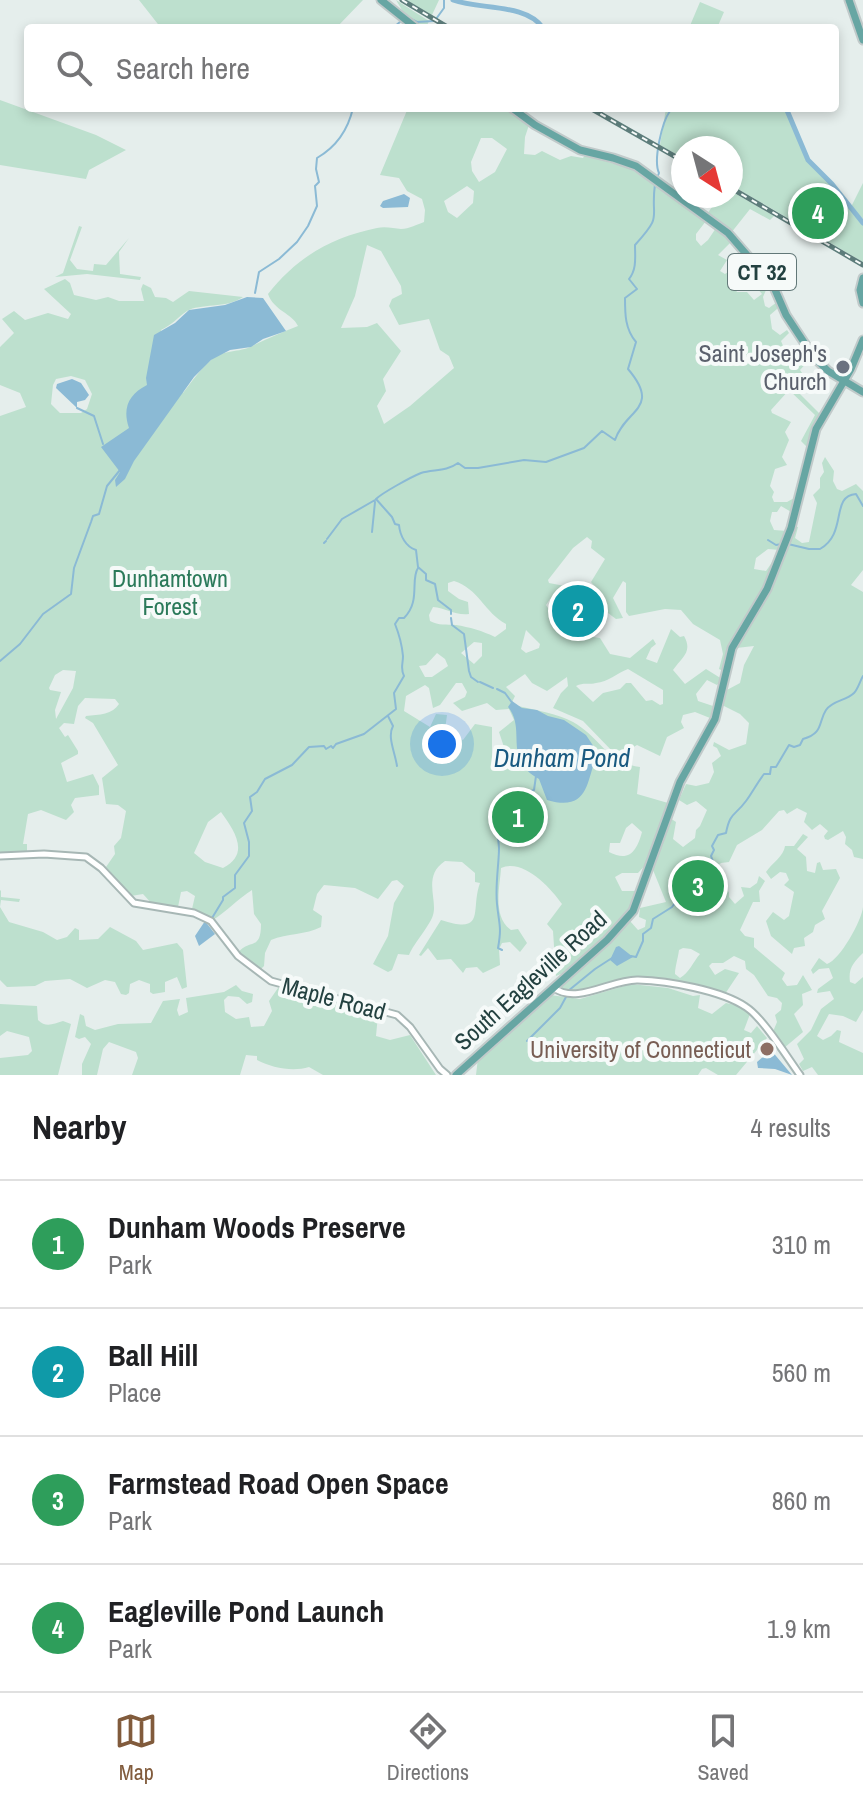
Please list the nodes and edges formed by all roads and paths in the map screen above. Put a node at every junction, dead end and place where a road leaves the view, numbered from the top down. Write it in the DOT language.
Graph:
graph roads {
  1 [pos="381,0"];
  2 [pos="849,0"];
  3 [pos="411,24"];
  4 [pos="863,40"];
  5 [pos="517,112"];
  6 [pos="863,278"];
  7 [pos="863,303"];
  8 [pos="863,340"];
  9 [pos="844,381"];
  10 [pos="863,392"];
  11 [pos="0,856"];
  12 [pos="553,987"];
  13 [pos="447,1075"];
  14 [pos="456,1075"];
  15 [pos="800,1075"];
  1 -- 3 [label="main road"];
  2 -- 4 [label="main road"];
  5 -- 9 [label="main road, CT 32"];
  6 -- 7 [label="main road"];
  8 -- 9 [label="main road, South Eagleville Road"];
  9 -- 10 [label="main road, CT 32"];
  9 -- 12 [label="main road, South Eagleville Road"];
  11 -- 13 [label="street, Maple Road"];
  12 -- 14 [label="main road, South Eagleville Road"];
  12 -- 15 [label="street"];
}
